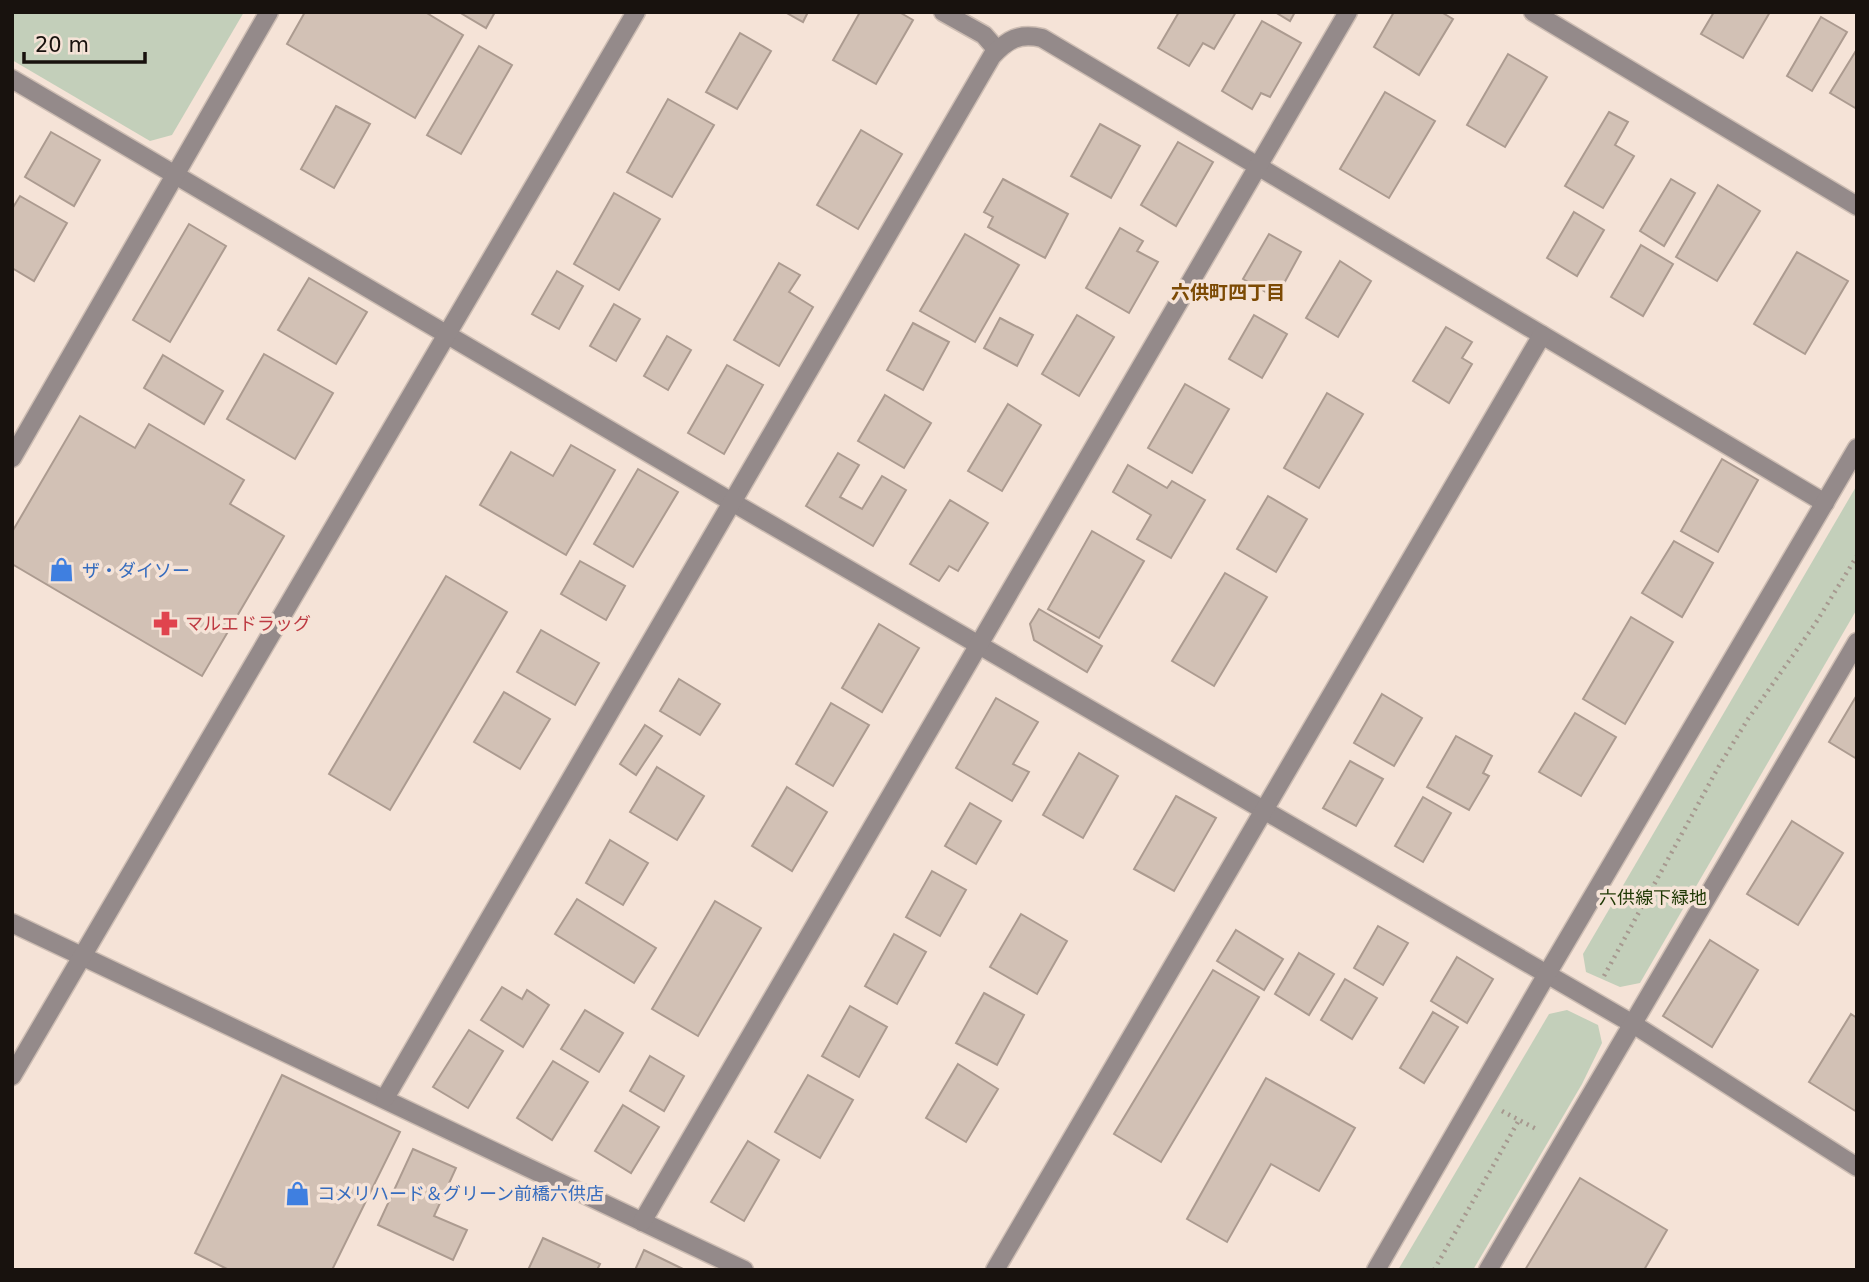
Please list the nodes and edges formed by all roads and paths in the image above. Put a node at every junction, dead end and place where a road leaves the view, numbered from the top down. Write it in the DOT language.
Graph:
graph roads {
  1 [pos="269,12"];
  2 [pos="636,12"];
  3 [pos="943,12"];
  4 [pos="1348,12"];
  5 [pos="1533,12"];
  6 [pos="998,50"];
  7 [pos="12,79"];
  8 [pos="1258,166"];
  9 [pos="175,175"];
  10 [pos="1857,206"];
  11 [pos="447,335"];
  12 [pos="1542,335"];
  13 [pos="1857,448"];
  14 [pos="12,458"];
  15 [pos="732,502"];
  16 [pos="1825,503"];
  17 [pos="1857,557"];
  18 [pos="1857,642"];
  19 [pos="978,646"];
  20 [pos="1262,811"];
  21 [pos="12,923"];
  22 [pos="83,956"];
  23 [pos="1546,974"];
  24 [pos="1591,1001"];
  25 [pos="1633,1024"];
  26 [pos="12,1076"];
  27 [pos="385,1098"];
  28 [pos="1476,1099"];
  29 [pos="1519,1120"];
  30 [pos="1561,1143"];
  31 [pos="1857,1167"];
  32 [pos="642,1222"];
  33 [pos="744,1270"];
  34 [pos="995,1270"];
  35 [pos="1376,1270"];
  36 [pos="1434,1270"];
  37 [pos="1488,1270"];
  1 -- 9 [label="street"];
  2 -- 11 [label="street"];
  3 -- 6 [label="street"];
  4 -- 8 [label="street"];
  5 -- 10 [label="street"];
  6 -- 8 [label="street"];
  6 -- 15 [label="street"];
  7 -- 9 [label="street"];
  8 -- 12 [label="street"];
  8 -- 19 [label="street"];
  9 -- 11 [label="street"];
  9 -- 14 [label="street"];
  11 -- 15 [label="street"];
  11 -- 22 [label="street"];
  12 -- 16 [label="street"];
  12 -- 20 [label="street"];
  13 -- 16 [label="street"];
  15 -- 19 [label="street"];
  15 -- 27 [label="street"];
  16 -- 23 [label="street"];
  17 -- 24 [label="path"];
  18 -- 25 [label="street"];
  19 -- 20 [label="street"];
  19 -- 32 [label="street"];
  20 -- 23 [label="street"];
  20 -- 34 [label="street"];
  21 -- 22 [label="street"];
  22 -- 26 [label="street"];
  22 -- 27 [label="street"];
  23 -- 24 [label="street"];
  23 -- 28 [label="street"];
  24 -- 25 [label="street"];
  25 -- 30 [label="street"];
  25 -- 31 [label="street"];
  27 -- 32 [label="street"];
  28 -- 29 [label="path"];
  28 -- 35 [label="street"];
  29 -- 30 [label="path"];
  29 -- 36 [label="path"];
  30 -- 37 [label="street"];
  32 -- 33 [label="street"];
}
